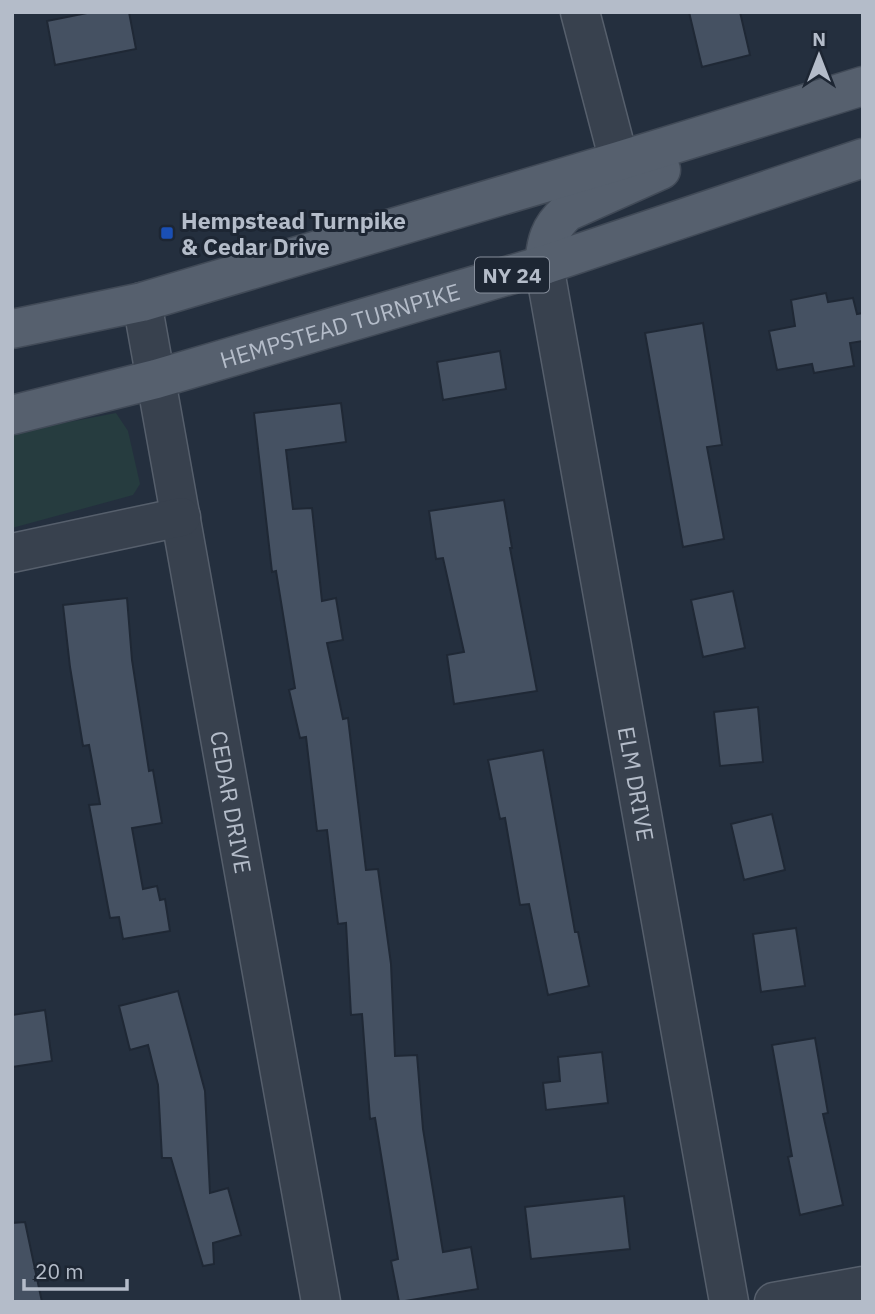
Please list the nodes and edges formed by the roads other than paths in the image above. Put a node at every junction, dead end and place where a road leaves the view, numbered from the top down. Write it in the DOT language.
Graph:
graph roads {
  1 [pos="580,12"];
  2 [pos="863,86"];
  3 [pos="803,105"];
  4 [pos="863,158"];
  5 [pos="620,161"];
  6 [pos="544,265"];
  7 [pos="142,302"];
  8 [pos="12,329"];
  9 [pos="156,379"];
  10 [pos="12,415"];
  11 [pos="181,517"];
  12 [pos="12,552"];
  13 [pos="863,1286"];
  14 [pos="321,1302"];
  15 [pos="729,1302"];
  16 [pos="774,1302"];
  1 -- 5 [label="street"];
  2 -- 3 [label="main road"];
  3 -- 5 [label="main road"];
  3 -- 6 [label="main road"];
  4 -- 6 [label="main road, HEMPSTEAD TURNPIKE / NY 24"];
  5 -- 7 [label="main road"];
  6 -- 9 [label="main road, HEMPSTEAD TURNPIKE / NY 24"];
  6 -- 15 [label="street, ELM DRIVE"];
  7 -- 8 [label="main road"];
  7 -- 9 [label="street, CEDAR DRIVE"];
  9 -- 10 [label="main road, HEMPSTEAD TURNPIKE / NY 24"];
  9 -- 11 [label="street, CEDAR DRIVE"];
  11 -- 12 [label="street"];
  11 -- 14 [label="street, CEDAR DRIVE"];
  13 -- 16 [label="street"];
}
